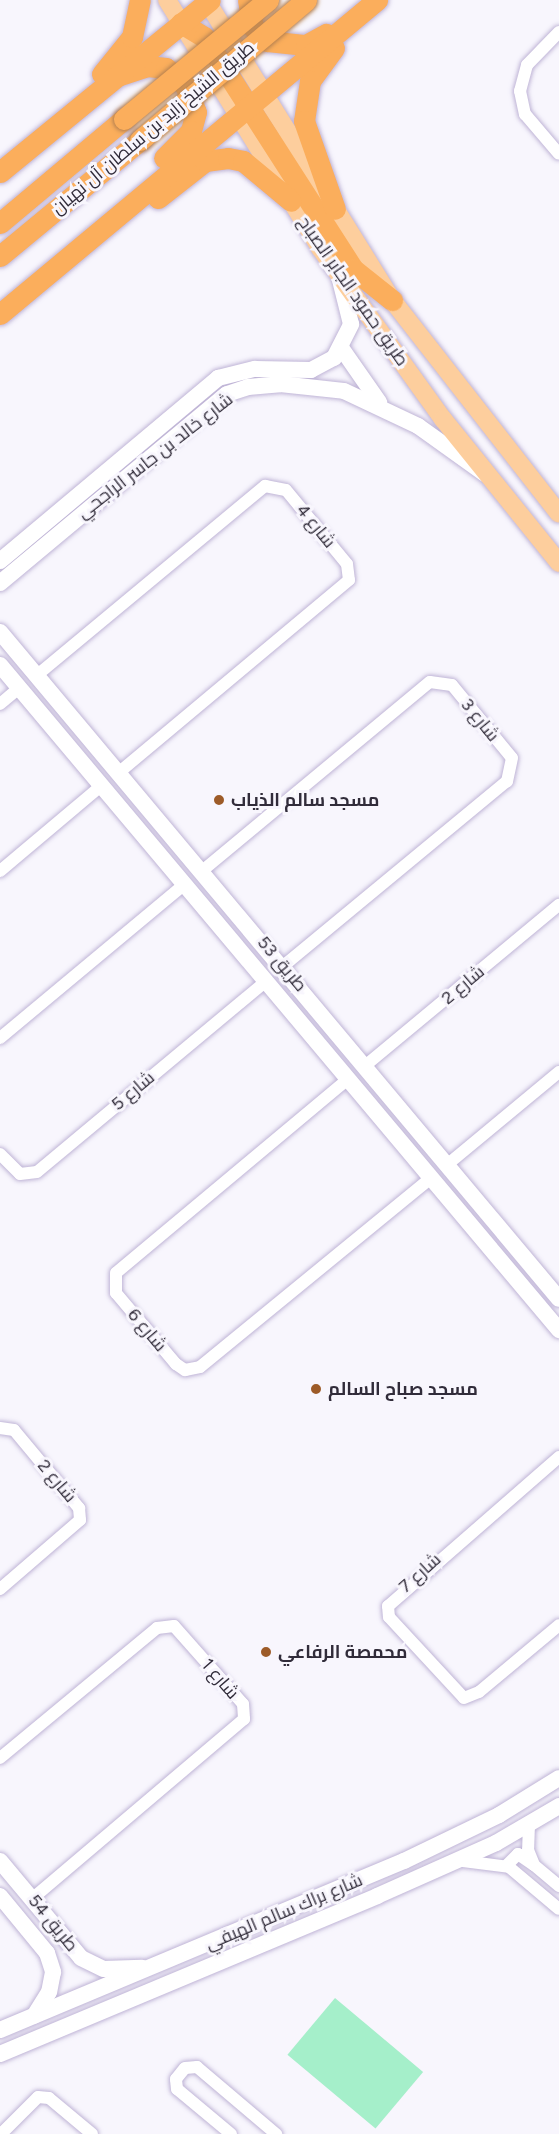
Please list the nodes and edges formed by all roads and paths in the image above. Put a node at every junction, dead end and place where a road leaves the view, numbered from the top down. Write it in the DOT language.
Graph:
graph roads {
  1 [pos="140,0"];
  2 [pos="248,0"];
  3 [pos="268,0"];
  4 [pos="306,0"];
  5 [pos="374,2"];
  6 [pos="191,5"];
  7 [pos="355,18"];
  8 [pos="559,32"];
  9 [pos="117,76"];
  10 [pos="250,103"];
  11 [pos="559,154"];
  12 [pos="3,170"];
  13 [pos="291,201"];
  14 [pos="335,209"];
  15 [pos="0,223"];
  16 [pos="0,256"];
  17 [pos="338,274"];
  18 [pos="392,300"];
  19 [pos="4,311"];
  20 [pos="342,349"];
  21 [pos="381,405"];
  22 [pos="154,430"];
  23 [pos="163,447"];
  24 [pos="488,476"];
  25 [pos="559,514"];
  26 [pos="0,561"];
  27 [pos="559,563"];
  28 [pos="0,583"];
  29 [pos="2,636"];
  30 [pos="0,665"];
  31 [pos="36,676"];
  32 [pos="20,688"];
  33 [pos="0,704"];
  34 [pos="118,773"];
  35 [pos="102,785"];
  36 [pos="0,871"];
  37 [pos="202,871"];
  38 [pos="184,884"];
  39 [pos="559,905"];
  40 [pos="234,907"];
  41 [pos="216,922"];
  42 [pos="254,931"];
  43 [pos="238,948"];
  44 [pos="283,966"];
  45 [pos="266,981"];
  46 [pos="0,1038"];
  47 [pos="366,1065"];
  48 [pos="559,1072"];
  49 [pos="348,1078"];
  50 [pos="0,1154"];
  51 [pos="448,1164"];
  52 [pos="431,1178"];
  53 [pos="559,1299"];
  54 [pos="559,1329"];
  55 [pos="0,1428"];
  56 [pos="559,1457"];
  57 [pos="0,1589"];
  58 [pos="559,1625"];
  59 [pos="0,1758"];
  60 [pos="559,1778"];
  61 [pos="559,1806"];
  62 [pos="529,1824"];
  63 [pos="0,1861"];
  64 [pos="456,1861"];
  65 [pos="506,1866"];
  66 [pos="534,1866"];
  67 [pos="371,1875"];
  68 [pos="559,1886"];
  69 [pos="335,1891"];
  70 [pos="0,1896"];
  71 [pos="377,1896"];
  72 [pos="32,1899"];
  73 [pos="559,1909"];
  74 [pos="343,1911"];
  75 [pos="152,1968"];
  76 [pos="34,2016"];
  77 [pos="0,2030"];
  78 [pos="0,2054"];
  79 [pos="1,2134"];
  80 [pos="92,2134"];
  81 [pos="231,2134"];
  82 [pos="276,2134"];
  1 -- 12 [label="highway"];
  2 -- 7 [label="highway"];
  3 -- 15 [label="highway, طريق الشيخ زايد بن سلطان آل نهيان, bridge"];
  4 -- 16 [label="highway, طريق الشيخ زايد بن سلطان آل نهيان, bridge"];
  5 -- 7 [label="highway"];
  5 -- 14 [label="highway"];
  6 -- 9 [label="highway"];
  6 -- 10 [label="main road, طريق حمود الجابر الصباح"];
  6 -- 10 [label="highway"];
  7 -- 10 [label="highway"];
  8 -- 11 [label="street"];
  9 -- 12 [label="highway"];
  9 -- 19 [label="highway"];
  10 -- 13 [label="main road, طريق حمود الجابر الصباح"];
  10 -- 14 [label="main road, طريق حمود الجابر الصباح"];
  10 -- 18 [label="highway"];
  10 -- 19 [label="highway"];
  13 -- 17 [label="main road, طريق حمود الجابر الصباح"];
  13 -- 19 [label="highway"];
  14 -- 18 [label="main road, طريق حمود الجابر الصباح"];
  17 -- 20 [label="street"];
  17 -- 24 [label="main road, طريق حمود الجابر الصباح"];
  18 -- 25 [label="main road, طريق حمود الجابر الصباح"];
  20 -- 21 [label="street"];
  20 -- 22 [label="street, شارع خالد بن جاسر الراجحي"];
  21 -- 23 [label="street, شارع خالد بن جاسر الراجحي"];
  21 -- 24 [label="street, شارع خالد بن جاسر الراجحي"];
  22 -- 23 [label="street"];
  22 -- 26 [label="street, شارع خالد بن جاسر الراجحي"];
  23 -- 28 [label="street, شارع خالد بن جاسر الراجحي"];
  24 -- 27 [label="main road, طريق حمود الجابر الصباح"];
  29 -- 31 [label="street, طريق 53"];
  30 -- 32 [label="street, طريق 53"];
  31 -- 34 [label="street, طريق 53"];
  31 -- 34 [label="street, شارع 4"];
  32 -- 33 [label="street"];
  32 -- 35 [label="street, طريق 53"];
  34 -- 37 [label="street, طريق 53"];
  35 -- 36 [label="street"];
  35 -- 38 [label="street, طريق 53"];
  37 -- 40 [label="street, طريق 53"];
  37 -- 44 [label="street, شارع 3"];
  38 -- 41 [label="street, طريق 53"];
  38 -- 46 [label="street"];
  39 -- 47 [label="street, شارع 2"];
  40 -- 41 [label="street"];
  40 -- 42 [label="street, طريق 53"];
  41 -- 43 [label="street, طريق 53"];
  42 -- 43 [label="street"];
  42 -- 44 [label="street, طريق 53"];
  43 -- 45 [label="street, طريق 53"];
  44 -- 47 [label="street, طريق 53"];
  45 -- 49 [label="street, طريق 53"];
  45 -- 50 [label="street, شارع 5"];
  47 -- 51 [label="street, طريق 53"];
  48 -- 51 [label="street"];
  49 -- 52 [label="street, طريق 53"];
  49 -- 52 [label="street, شارع 6"];
  51 -- 53 [label="street, طريق 53"];
  52 -- 54 [label="street, طريق 53"];
  55 -- 57 [label="street, شارع 2"];
  56 -- 58 [label="street, شارع 7"];
  59 -- 72 [label="street, شارع 1"];
  60 -- 67 [label="street, شارع براك سالم الهيفي"];
  61 -- 62 [label="street, شارع براك سالم الهيفي"];
  62 -- 64 [label="street, شارع براك سالم الهيفي"];
  62 -- 66 [label="street"];
  63 -- 72 [label="street, طريق 54"];
  64 -- 65 [label="street"];
  64 -- 71 [label="street, شارع براك سالم الهيفي"];
  65 -- 66 [label="street"];
  65 -- 73 [label="street"];
  66 -- 68 [label="street"];
  67 -- 69 [label="street, شارع براك سالم الهيفي"];
  67 -- 71 [label="street"];
  69 -- 74 [label="street"];
  69 -- 75 [label="street, شارع براك سالم الهيفي"];
  70 -- 76 [label="street, طريق 54"];
  71 -- 74 [label="street, شارع براك سالم الهيفي"];
  72 -- 75 [label="street, طريق 54"];
  74 -- 78 [label="street, شارع براك سالم الهيفي"];
  75 -- 76 [label="street, شارع براك سالم الهيفي"];
  76 -- 77 [label="street, شارع براك سالم الهيفي"];
  79 -- 80 [label="street"];
  81 -- 82 [label="street"];
}
